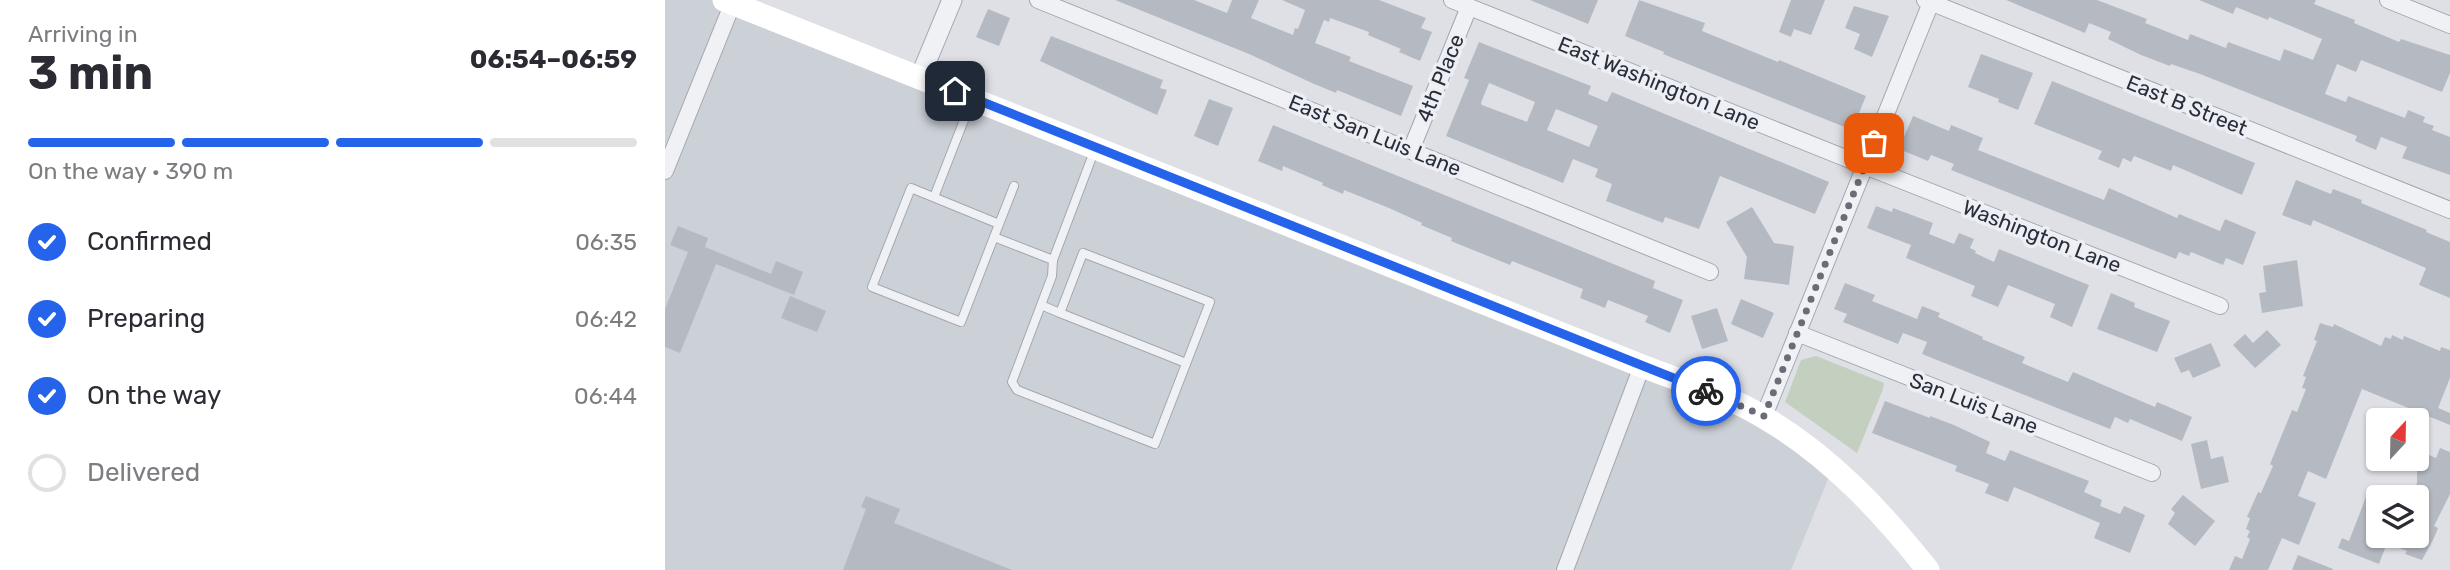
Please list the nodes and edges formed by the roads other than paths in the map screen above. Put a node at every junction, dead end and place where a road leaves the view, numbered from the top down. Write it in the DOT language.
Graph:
graph roads {
  1 [pos="952,0"];
  2 [pos="1453,0"];
  3 [pos="2388,0"];
  4 [pos="730,1"];
  5 [pos="1929,1"];
  6 [pos="1047,2"];
  7 [pos="1469,7"];
  8 [pos="2450,25"];
  9 [pos="920,77"];
  10 [pos="972,98"];
  11 [pos="1096,147"];
  12 [pos="1412,150"];
  13 [pos="1865,166"];
  14 [pos="665,170"];
  15 [pos="1014,186"];
  16 [pos="935,198"];
  17 [pos="2450,210"];
  18 [pos="999,224"];
  19 [pos="994,237"];
  20 [pos="1053,260"];
  21 [pos="1710,272"];
  22 [pos="1041,305"];
  23 [pos="2220,306"];
  24 [pos="1060,313"];
  25 [pos="1797,333"];
  26 [pos="1186,363"];
  27 [pos="1642,366"];
  28 [pos="1764,416"];
  29 [pos="2152,473"];
  30 [pos="1565,570"];
  31 [pos="1929,570"];
  1 -- 9 [label="street"];
  2 -- 7 [label="street, East Washington Lane"];
  3 -- 8 [label="street"];
  4 -- 9 [label="main road"];
  4 -- 14 [label="street"];
  5 -- 13 [label="street"];
  5 -- 17 [label="street, East B Street"];
  6 -- 12 [label="street, East San Luis Lane"];
  7 -- 12 [label="street, 4th Place"];
  7 -- 13 [label="street, East Washington Lane"];
  9 -- 10 [label="main road"];
  10 -- 11 [label="main road"];
  10 -- 16 [label="lane"];
  11 -- 20 [label="lane"];
  11 -- 27 [label="main road"];
  12 -- 21 [label="street, East San Luis Lane"];
  13 -- 23 [label="street, Washington Lane"];
  13 -- 25 [label="street"];
  15 -- 18 [label="lane"];
  16 -- 18 [label="lane"];
  16 -- 19 [label="lane"];
  18 -- 19 [label="lane"];
  19 -- 20 [label="lane"];
  20 -- 22 [label="lane"];
  22 -- 24 [label="lane"];
  22 -- 26 [label="lane"];
  24 -- 26 [label="lane"];
  24 -- 26 [label="lane"];
  25 -- 28 [label="street"];
  25 -- 29 [label="street, San Luis Lane"];
  27 -- 28 [label="main road"];
  27 -- 30 [label="street"];
  28 -- 31 [label="main road"];
}
